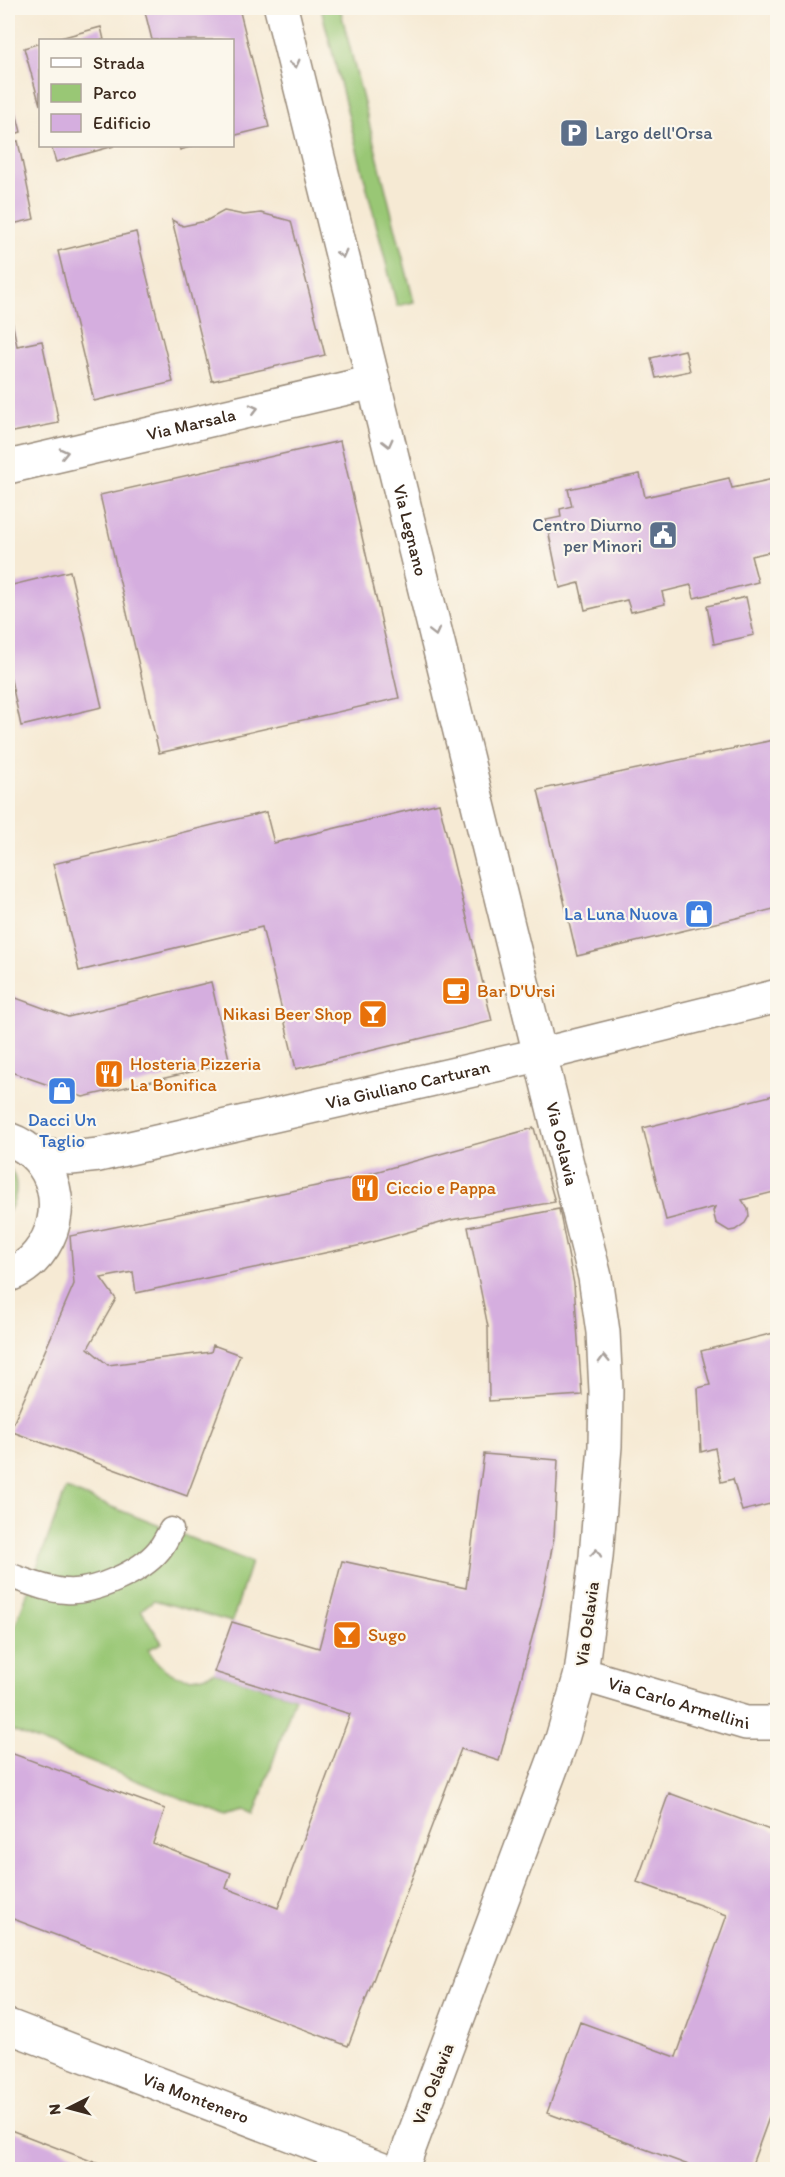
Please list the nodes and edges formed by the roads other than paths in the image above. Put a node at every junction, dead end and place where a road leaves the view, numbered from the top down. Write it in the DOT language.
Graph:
graph roads {
  1 [pos="280,8"];
  2 [pos="373,382"];
  3 [pos="8,467"];
  4 [pos="777,996"];
  5 [pos="539,1055"];
  6 [pos="8,1139"];
  7 [pos="36,1155"];
  8 [pos="8,1275"];
  9 [pos="171,1530"];
  10 [pos="8,1575"];
  11 [pos="581,1674"];
  12 [pos="777,1723"];
  13 [pos="8,2026"];
  14 [pos="383,2169"];
  15 [pos="401,2169"];
  1 -- 2 [label="street, Via Legnano, one-way"];
  3 -- 2 [label="street, Via Marsala, one-way"];
  2 -- 5 [label="street, Via Legnano, one-way"];
  4 -- 5 [label="street, Via Giuliano Carturan"];
  5 -- 7 [label="street, Via Giuliano Carturan"];
  11 -- 5 [label="street, Via Oslavia, one-way"];
  6 -- 7 [label="street"];
  7 -- 8 [label="street"];
  9 -- 10 [label="lane"];
  11 -- 12 [label="street, Via Carlo Armellini"];
  11 -- 15 [label="street, Via Oslavia"];
  13 -- 14 [label="street, Via Montenero"];
}
